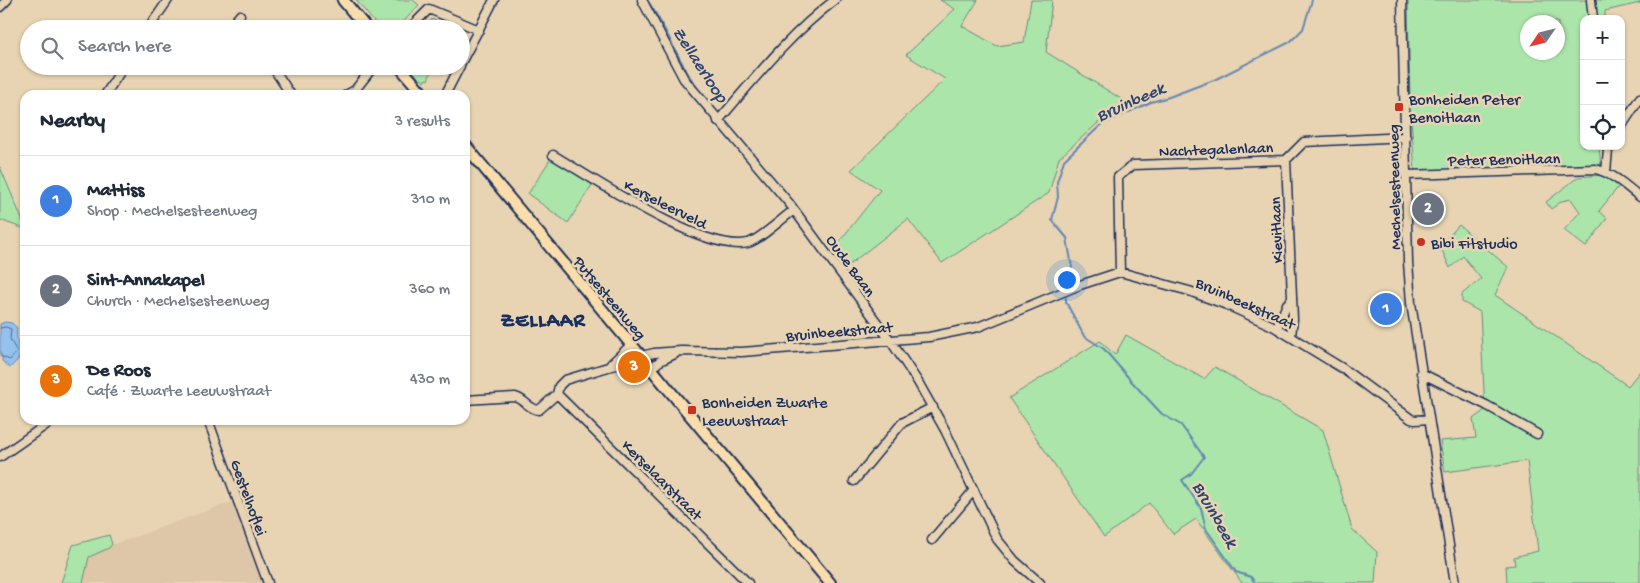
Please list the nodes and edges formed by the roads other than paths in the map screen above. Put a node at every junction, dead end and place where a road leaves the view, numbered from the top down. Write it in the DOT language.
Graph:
graph roads {
  1 [pos="7,0"];
  2 [pos="168,0"];
  3 [pos="343,0"];
  4 [pos="494,0"];
  5 [pos="642,0"];
  6 [pos="835,0"];
  7 [pos="1402,0"];
  8 [pos="1591,0"];
  9 [pos="0,7"];
  10 [pos="240,14"];
  11 [pos="1593,15"];
  12 [pos="154,20"];
  13 [pos="236,20"];
  14 [pos="360,20"];
  15 [pos="418,20"];
  16 [pos="455,20"];
  17 [pos="470,26"];
  18 [pos="479,30"];
  19 [pos="470,47"];
  20 [pos="118,75"];
  21 [pos="278,75"];
  22 [pos="367,75"];
  23 [pos="407,75"];
  24 [pos="455,75"];
  25 [pos="108,90"];
  26 [pos="288,90"];
  27 [pos="355,90"];
  28 [pos="420,90"];
  29 [pos="448,90"];
  30 [pos="1640,98"];
  31 [pos="718,120"];
  32 [pos="1625,121"];
  33 [pos="1406,137"];
  34 [pos="1609,150"];
  35 [pos="470,151"];
  36 [pos="553,155"];
  37 [pos="1286,160"];
  38 [pos="1606,172"];
  39 [pos="1407,175"];
  40 [pos="1640,197"];
  41 [pos="794,210"];
  42 [pos="1120,272"];
  43 [pos="1291,300"];
  44 [pos="1277,328"];
  45 [pos="1291,336"];
  46 [pos="890,340"];
  47 [pos="631,345"];
  48 [pos="681,351"];
  49 [pos="642,358"];
  50 [pos="608,367"];
  51 [pos="651,368"];
  52 [pos="1421,373"];
  53 [pos="557,394"];
  54 [pos="470,400"];
  55 [pos="932,407"];
  56 [pos="1429,419"];
  57 [pos="46,425"];
  58 [pos="210,425"];
  59 [pos="1537,434"];
  60 [pos="0,457"];
  61 [pos="854,481"];
  62 [pos="974,490"];
  63 [pos="932,540"];
  64 [pos="745,582"];
  65 [pos="268,583"];
  66 [pos="830,583"];
  67 [pos="1040,583"];
  68 [pos="1455,583"];
  1 -- 9 [label="street"];
  2 -- 12 [label="street"];
  3 -- 14 [label="main road"];
  4 -- 18 [label="street"];
  5 -- 31 [label="street, Oude Baan"];
  6 -- 31 [label="street"];
  7 -- 33 [label="street, Mechelsesteenweg"];
  8 -- 11 [label="street"];
  10 -- 13 [label="street"];
  15 -- 16 [label="street"];
  17 -- 18 [label="street"];
  18 -- 19 [label="street"];
  20 -- 25 [label="street"];
  21 -- 26 [label="street"];
  22 -- 27 [label="street"];
  23 -- 28 [label="main road"];
  24 -- 29 [label="street"];
  30 -- 32 [label="street"];
  31 -- 41 [label="street, Oude Baan"];
  33 -- 37 [label="street, Nachtegalenlaan"];
  33 -- 39 [label="street, Mechelsesteenweg"];
  34 -- 38 [label="street"];
  35 -- 47 [label="main road, Putsesteenweg"];
  36 -- 41 [label="street, Kerseleerveld"];
  37 -- 42 [label="street, Nachtegalenlaan"];
  37 -- 43 [label="street, Kievitlaan"];
  38 -- 39 [label="street, Peter Benoitlaan"];
  38 -- 40 [label="street"];
  39 -- 52 [label="street, Mechelsesteenweg"];
  41 -- 46 [label="street, Oude Baan"];
  42 -- 44 [label="street, Bruinbeekstraat"];
  42 -- 46 [label="street, Bruinbeekstraat"];
  43 -- 44 [label="street, Kievitlaan"];
  43 -- 45 [label="street, Kievitlaan"];
  44 -- 45 [label="street, Bruinbeekstraat"];
  45 -- 56 [label="street, Bruinbeekstraat"];
  46 -- 48 [label="street, Bruinbeekstraat"];
  46 -- 55 [label="street, Oude Baan"];
  47 -- 49 [label="main road, Putsesteenweg"];
  47 -- 50 [label="street"];
  48 -- 49 [label="street, Bruinbeekstraat"];
  48 -- 51 [label="street, Bruinbeekstraat"];
  49 -- 50 [label="street, Bruinbeekstraat"];
  49 -- 51 [label="main road, Putsesteenweg"];
  50 -- 53 [label="street, Bruinbeekstraat"];
  51 -- 66 [label="main road, Putsesteenweg"];
  52 -- 56 [label="street, Mechelsesteenweg"];
  52 -- 59 [label="street"];
  53 -- 54 [label="street, Bruinbeekstraat"];
  53 -- 64 [label="street, Kerselaarstraat"];
  55 -- 61 [label="street"];
  55 -- 62 [label="street, Oude Baan"];
  56 -- 68 [label="street, Mechelsesteenweg"];
  57 -- 60 [label="street"];
  58 -- 65 [label="street, Gestelhoflei"];
  62 -- 63 [label="street"];
  62 -- 67 [label="street, Oude Baan"];
}
